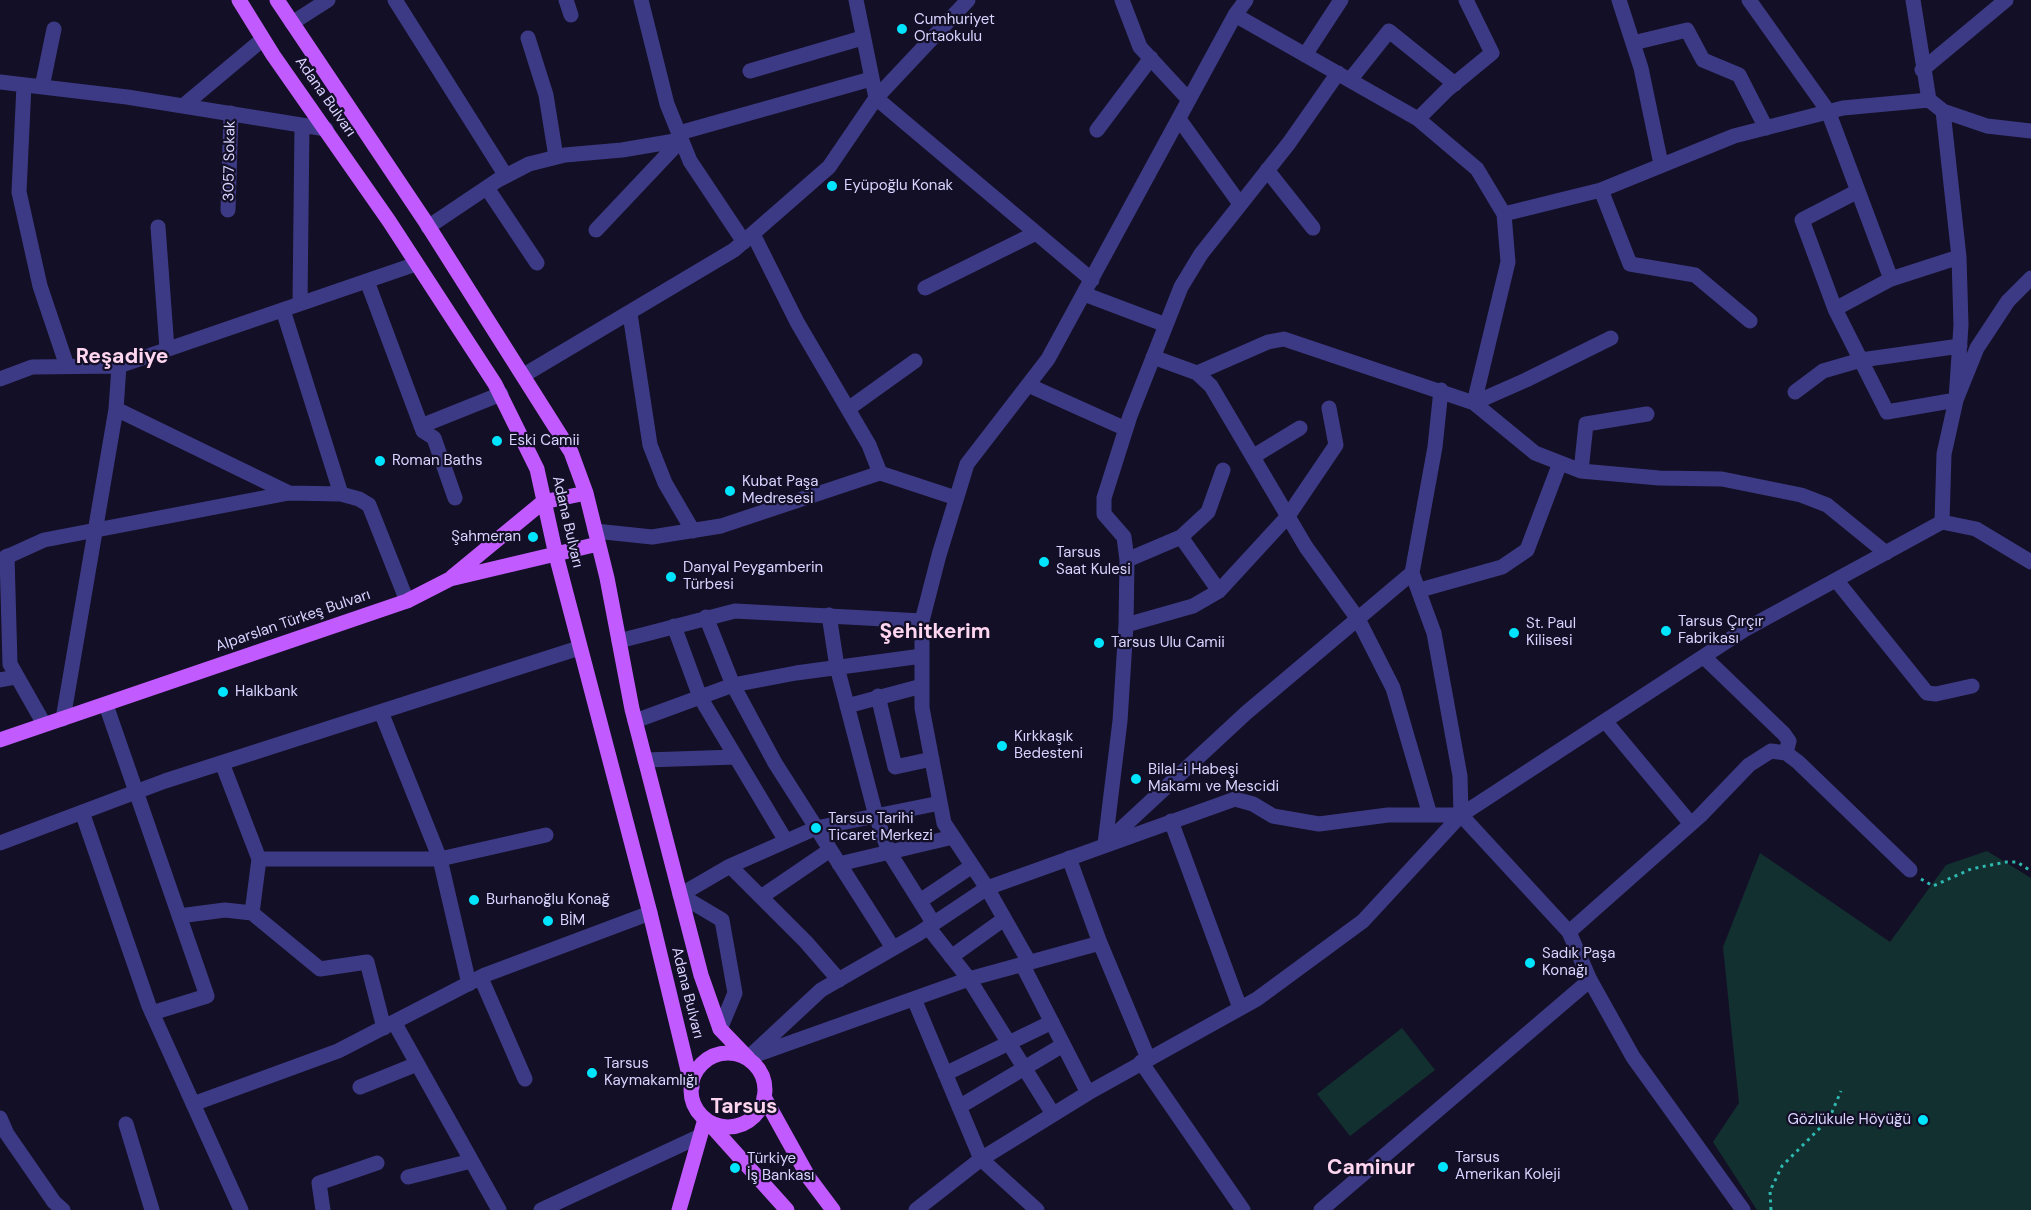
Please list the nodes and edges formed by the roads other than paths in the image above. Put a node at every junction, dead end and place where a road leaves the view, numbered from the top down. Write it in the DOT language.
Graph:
graph roads {
  1 [pos="239,0"];
  2 [pos="277,0"];
  3 [pos="328,0"];
  4 [pos="395,0"];
  5 [pos="566,0"];
  6 [pos="641,0"];
  7 [pos="856,0"];
  8 [pos="968,0"];
  9 [pos="1122,0"];
  10 [pos="1341,0"];
  11 [pos="1466,0"];
  12 [pos="1619,0"];
  13 [pos="1749,0"];
  14 [pos="1913,0"];
  15 [pos="2006,0"];
  16 [pos="1238,6"];
  17 [pos="571,15"];
  18 [pos="292,23"];
  19 [pos="54,29"];
  20 [pos="528,38"];
  21 [pos="862,38"];
  22 [pos="263,39"];
  23 [pos="1633,43"];
  24 [pos="1305,55"];
  25 [pos="1151,58"];
  26 [pos="1922,70"];
  27 [pos="750,71"];
  28 [pos="1344,77"];
  29 [pos="871,79"];
  30 [pos="0,82"];
  31 [pos="1455,84"];
  32 [pos="24,85"];
  33 [pos="42,87"];
  34 [pos="876,98"];
  35 [pos="1189,100"];
  36 [pos="1929,100"];
  37 [pos="183,106"];
  38 [pos="1828,111"];
  39 [pos="1944,111"];
  40 [pos="231,113"];
  41 [pos="1179,119"];
  42 [pos="1418,119"];
  43 [pos="302,125"];
  44 [pos="1766,128"];
  45 [pos="326,129"];
  46 [pos="1097,130"];
  47 [pos="2031,131"];
  48 [pos="680,137"];
  49 [pos="556,157"];
  50 [pos="1660,164"];
  51 [pos="1267,170"];
  52 [pos="506,176"];
  53 [pos="487,188"];
  54 [pos="1601,190"];
  55 [pos="1858,191"];
  56 [pos="1240,204"];
  57 [pos="228,210"];
  58 [pos="1504,214"];
  59 [pos="158,227"];
  60 [pos="428,227"];
  61 [pos="1313,228"];
  62 [pos="596,230"];
  63 [pos="1036,232"];
  64 [pos="748,238"];
  65 [pos="1959,257"];
  66 [pos="537,263"];
  67 [pos="416,264"];
  68 [pos="2031,278"];
  69 [pos="1892,279"];
  70 [pos="1092,280"];
  71 [pos="367,281"];
  72 [pos="925,288"];
  73 [pos="1084,294"];
  74 [pos="300,304"];
  75 [pos="1835,309"];
  76 [pos="283,310"];
  77 [pos="630,314"];
  78 [pos="1750,321"];
  79 [pos="1166,325"];
  80 [pos="1611,338"];
  81 [pos="1960,346"];
  82 [pos="167,349"];
  83 [pos="1154,357"];
  84 [pos="1861,360"];
  85 [pos="915,361"];
  86 [pos="66,366"];
  87 [pos="119,366"];
  88 [pos="0,369"];
  89 [pos="16,371"];
  90 [pos="1197,373"];
  91 [pos="524,375"];
  92 [pos="0,379"];
  93 [pos="1028,385"];
  94 [pos="1441,390"];
  95 [pos="1795,392"];
  96 [pos="501,394"];
  97 [pos="1956,400"];
  98 [pos="1474,402"];
  99 [pos="1329,408"];
  100 [pos="116,409"];
  101 [pos="848,409"];
  102 [pos="1647,414"];
  103 [pos="421,426"];
  104 [pos="1300,428"];
  105 [pos="1126,429"];
  106 [pos="1254,456"];
  107 [pos="1560,463"];
  108 [pos="1223,470"];
  109 [pos="1581,471"];
  110 [pos="880,473"];
  111 [pos="289,493"];
  112 [pos="586,493"];
  113 [pos="341,494"];
  114 [pos="455,498"];
  115 [pos="956,498"];
  116 [pos="543,502"];
  117 [pos="1288,516"];
  118 [pos="1942,522"];
  119 [pos="95,531"];
  120 [pos="693,531"];
  121 [pos="596,537"];
  122 [pos="1181,537"];
  123 [pos="1886,553"];
  124 [pos="556,555"];
  125 [pos="3,558"];
  126 [pos="1126,560"];
  127 [pos="2031,562"];
  128 [pos="1412,573"];
  129 [pos="450,579"];
  130 [pos="1836,580"];
  131 [pos="1420,590"];
  132 [pos="1219,591"];
  133 [pos="407,601"];
  134 [pos="829,615"];
  135 [pos="706,617"];
  136 [pos="1358,619"];
  137 [pos="922,621"];
  138 [pos="674,626"];
  139 [pos="1126,626"];
  140 [pos="619,641"];
  141 [pos="579,648"];
  142 [pos="922,656"];
  143 [pos="1704,657"];
  144 [pos="837,667"];
  145 [pos="16,677"];
  146 [pos="0,680"];
  147 [pos="733,685"];
  148 [pos="922,686"];
  149 [pos="1972,686"];
  150 [pos="878,696"];
  151 [pos="700,697"];
  152 [pos="106,705"];
  153 [pos="847,706"];
  154 [pos="381,712"];
  155 [pos="63,719"];
  156 [pos="635,721"];
  157 [pos="1605,721"];
  158 [pos="44,724"];
  159 [pos="0,740"];
  160 [pos="1786,753"];
  161 [pos="736,757"];
  162 [pos="932,759"];
  163 [pos="645,760"];
  164 [pos="222,763"];
  165 [pos="137,792"];
  166 [pos="940,803"];
  167 [pos="82,812"];
  168 [pos="1430,815"];
  169 [pos="1461,815"];
  170 [pos="876,816"];
  171 [pos="1171,821"];
  172 [pos="1691,824"];
  173 [pos="816,828"];
  174 [pos="546,835"];
  175 [pos="953,837"];
  176 [pos="786,841"];
  177 [pos="0,843"];
  178 [pos="1105,844"];
  179 [pos="830,850"];
  180 [pos="889,852"];
  181 [pos="259,858"];
  182 [pos="440,858"];
  183 [pos="1069,858"];
  184 [pos="839,864"];
  185 [pos="730,866"];
  186 [pos="972,867"];
  187 [pos="1910,870"];
  188 [pos="987,888"];
  189 [pos="680,895"];
  190 [pos="761,897"];
  191 [pos="920,901"];
  192 [pos="252,913"];
  193 [pos="650,914"];
  194 [pos="180,916"];
  195 [pos="1004,919"];
  196 [pos="931,925"];
  197 [pos="1569,932"];
  198 [pos="1100,943"];
  199 [pos="893,948"];
  200 [pos="951,957"];
  201 [pos="1025,963"];
  202 [pos="969,979"];
  203 [pos="839,980"];
  204 [pos="1590,980"];
  205 [pos="475,981"];
  206 [pos="914,999"];
  207 [pos="1240,1008"];
  208 [pos="152,1013"];
  209 [pos="1052,1022"];
  210 [pos="389,1025"];
  211 [pos="720,1029"];
  212 [pos="1009,1043"];
  213 [pos="1063,1045"];
  214 [pos="748,1058"];
  215 [pos="1144,1060"];
  216 [pos="417,1064"];
  217 [pos="1025,1068"];
  218 [pos="945,1074"];
  219 [pos="525,1079"];
  220 [pos="360,1087"];
  221 [pos="692,1087"];
  222 [pos="1088,1093"];
  223 [pos="764,1097"];
  224 [pos="193,1104"];
  225 [pos="959,1107"];
  226 [pos="1053,1114"];
  227 [pos="0,1119"];
  228 [pos="705,1119"];
  229 [pos="126,1124"];
  230 [pos="698,1137"];
  231 [pos="981,1159"];
  232 [pos="471,1161"];
  233 [pos="377,1163"];
  234 [pos="408,1177"];
  235 [pos="556,1206"];
  236 [pos="63,1210"];
  237 [pos="152,1210"];
  238 [pos="241,1210"];
  239 [pos="323,1210"];
  240 [pos="499,1210"];
  241 [pos="541,1210"];
  242 [pos="679,1210"];
  243 [pos="787,1210"];
  244 [pos="833,1210"];
  245 [pos="916,1210"];
  246 [pos="1037,1210"];
  247 [pos="1243,1210"];
  248 [pos="1321,1210"];
  249 [pos="1743,1210"];
  1 -- 22 [label="main road, Adana Bulvarı"];
  2 -- 18 [label="main road, Adana Bulvarı"];
  3 -- 18 [label="street"];
  4 -- 52 [label="street"];
  5 -- 17 [label="street"];
  6 -- 48 [label="street"];
  7 -- 21 [label="street"];
  8 -- 34 [label="street"];
  9 -- 25 [label="street"];
  10 -- 24 [label="street"];
  11 -- 31 [label="street"];
  12 -- 23 [label="street"];
  13 -- 38 [label="street"];
  14 -- 26 [label="street"];
  15 -- 26 [label="street"];
  16 -- 24 [label="street"];
  16 -- 35 [label="street"];
  18 -- 60 [label="main road, Adana Bulvarı"];
  19 -- 33 [label="street"];
  20 -- 49 [label="street"];
  21 -- 27 [label="street"];
  21 -- 29 [label="street"];
  22 -- 37 [label="street"];
  22 -- 45 [label="main road, Adana Bulvarı"];
  23 -- 44 [label="street"];
  23 -- 50 [label="street"];
  24 -- 28 [label="street"];
  25 -- 35 [label="street"];
  25 -- 46 [label="street"];
  26 -- 36 [label="street"];
  28 -- 31 [label="street"];
  28 -- 42 [label="street"];
  28 -- 51 [label="street"];
  29 -- 34 [label="street"];
  29 -- 48 [label="street"];
  30 -- 32 [label="street"];
  31 -- 42 [label="street"];
  32 -- 33 [label="street"];
  32 -- 86 [label="street"];
  33 -- 37 [label="street"];
  34 -- 63 [label="street"];
  34 -- 64 [label="street"];
  35 -- 41 [label="street"];
  36 -- 38 [label="street"];
  36 -- 39 [label="street"];
  37 -- 40 [label="street"];
  38 -- 44 [label="street"];
  38 -- 55 [label="street"];
  39 -- 47 [label="street"];
  39 -- 65 [label="street"];
  40 -- 43 [label="street"];
  40 -- 57 [label="street, 3057 Sokak"];
  41 -- 56 [label="street"];
  41 -- 70 [label="street"];
  42 -- 58 [label="street"];
  43 -- 45 [label="street"];
  43 -- 74 [label="street"];
  44 -- 50 [label="street"];
  45 -- 67 [label="main road, Adana Bulvarı"];
  48 -- 49 [label="street"];
  48 -- 62 [label="street"];
  48 -- 64 [label="street"];
  49 -- 52 [label="street"];
  50 -- 54 [label="street"];
  51 -- 56 [label="street"];
  51 -- 61 [label="street"];
  52 -- 53 [label="street"];
  53 -- 60 [label="street"];
  53 -- 66 [label="street"];
  54 -- 58 [label="street"];
  54 -- 78 [label="street"];
  55 -- 69 [label="street"];
  55 -- 75 [label="street"];
  56 -- 79 [label="street"];
  58 -- 98 [label="street"];
  59 -- 82 [label="street"];
  60 -- 91 [label="main road, Adana Bulvarı"];
  63 -- 70 [label="street"];
  63 -- 72 [label="street"];
  64 -- 77 [label="street"];
  64 -- 101 [label="street"];
  65 -- 69 [label="street"];
  65 -- 81 [label="street"];
  67 -- 71 [label="street"];
  67 -- 96 [label="main road, Adana Bulvarı"];
  68 -- 97 [label="street"];
  69 -- 75 [label="street"];
  70 -- 73 [label="street"];
  71 -- 74 [label="street"];
  71 -- 103 [label="street"];
  73 -- 79 [label="street"];
  73 -- 93 [label="street"];
  74 -- 76 [label="street"];
  75 -- 84 [label="street"];
  76 -- 82 [label="street"];
  76 -- 113 [label="street"];
  77 -- 91 [label="street"];
  77 -- 120 [label="street"];
  79 -- 83 [label="street"];
  80 -- 98 [label="street"];
  81 -- 84 [label="street"];
  81 -- 97 [label="street"];
  82 -- 87 [label="street"];
  83 -- 90 [label="street"];
  83 -- 105 [label="street"];
  84 -- 95 [label="street"];
  84 -- 97 [label="street"];
  85 -- 101 [label="street"];
  86 -- 87 [label="street"];
  86 -- 89 [label="street"];
  87 -- 100 [label="street"];
  88 -- 89 [label="street"];
  89 -- 92 [label="street"];
  90 -- 94 [label="street"];
  90 -- 106 [label="street"];
  91 -- 112 [label="main road, Adana Bulvarı"];
  93 -- 105 [label="street"];
  93 -- 115 [label="street"];
  94 -- 98 [label="street"];
  94 -- 128 [label="street"];
  96 -- 103 [label="street"];
  96 -- 116 [label="main road, Adana Bulvarı"];
  97 -- 118 [label="street"];
  98 -- 107 [label="street"];
  99 -- 117 [label="street"];
  100 -- 111 [label="street"];
  100 -- 119 [label="street"];
  101 -- 110 [label="street"];
  102 -- 109 [label="street"];
  103 -- 114 [label="street"];
  104 -- 106 [label="street"];
  105 -- 126 [label="street"];
  106 -- 117 [label="street"];
  107 -- 109 [label="street"];
  107 -- 131 [label="street"];
  108 -- 122 [label="street"];
  109 -- 123 [label="street"];
  110 -- 115 [label="street"];
  110 -- 120 [label="street"];
  111 -- 113 [label="street"];
  111 -- 119 [label="street"];
  112 -- 116 [label="main road"];
  112 -- 121 [label="main road, Adana Bulvarı"];
  113 -- 133 [label="street"];
  115 -- 137 [label="street"];
  116 -- 124 [label="main road, Adana Bulvarı"];
  116 -- 129 [label="main road"];
  117 -- 132 [label="street"];
  117 -- 136 [label="street"];
  118 -- 123 [label="street"];
  118 -- 127 [label="street"];
  119 -- 125 [label="street"];
  119 -- 155 [label="street"];
  120 -- 121 [label="street"];
  121 -- 124 [label="main road, Alparslan Türkeş Bulvarı"];
  121 -- 140 [label="main road, Adana Bulvarı"];
  122 -- 126 [label="street"];
  122 -- 132 [label="street"];
  123 -- 130 [label="street"];
  124 -- 129 [label="main road, Alparslan Türkeş Bulvarı"];
  124 -- 141 [label="main road, Adana Bulvarı"];
  125 -- 145 [label="street"];
  126 -- 139 [label="street"];
  128 -- 131 [label="street"];
  128 -- 136 [label="street"];
  129 -- 133 [label="main road, Alparslan Türkeş Bulvarı"];
  130 -- 143 [label="street"];
  130 -- 149 [label="street"];
  131 -- 169 [label="street"];
  132 -- 139 [label="street"];
  133 -- 152 [label="main road, Alparslan Türkeş Bulvarı"];
  134 -- 135 [label="street"];
  134 -- 137 [label="street"];
  134 -- 144 [label="street"];
  135 -- 138 [label="street"];
  135 -- 147 [label="street"];
  136 -- 168 [label="street"];
  136 -- 178 [label="street"];
  137 -- 142 [label="street"];
  138 -- 140 [label="street"];
  138 -- 151 [label="street"];
  139 -- 178 [label="street"];
  140 -- 156 [label="main road, Adana Bulvarı"];
  141 -- 154 [label="street"];
  141 -- 193 [label="main road, Adana Bulvarı"];
  142 -- 144 [label="street"];
  142 -- 148 [label="street"];
  143 -- 157 [label="street"];
  143 -- 160 [label="street"];
  144 -- 147 [label="street"];
  144 -- 153 [label="street"];
  145 -- 146 [label="street"];
  145 -- 158 [label="street"];
  147 -- 151 [label="street"];
  147 -- 173 [label="street"];
  148 -- 150 [label="street"];
  148 -- 162 [label="street"];
  150 -- 153 [label="street"];
  150 -- 162 [label="street"];
  151 -- 156 [label="street"];
  151 -- 161 [label="street"];
  152 -- 155 [label="main road, Alparslan Türkeş Bulvarı"];
  152 -- 165 [label="street"];
  153 -- 170 [label="street"];
  154 -- 164 [label="street"];
  154 -- 182 [label="street"];
  155 -- 158 [label="main road, Alparslan Türkeş Bulvarı"];
  156 -- 163 [label="main road, Adana Bulvarı"];
  157 -- 169 [label="street"];
  157 -- 172 [label="street"];
  158 -- 159 [label="main road, Alparslan Türkeş Bulvarı"];
  160 -- 172 [label="street"];
  160 -- 187 [label="street"];
  161 -- 163 [label="street"];
  161 -- 176 [label="street"];
  162 -- 166 [label="street"];
  163 -- 189 [label="main road, Adana Bulvarı"];
  164 -- 165 [label="street"];
  164 -- 181 [label="street"];
  165 -- 167 [label="street"];
  165 -- 194 [label="street"];
  166 -- 170 [label="street"];
  166 -- 175 [label="street"];
  167 -- 177 [label="street"];
  167 -- 208 [label="street"];
  168 -- 169 [label="street"];
  168 -- 171 [label="street"];
  169 -- 197 [label="street"];
  169 -- 207 [label="street"];
  170 -- 173 [label="street"];
  170 -- 180 [label="street"];
  171 -- 178 [label="street"];
  171 -- 207 [label="street"];
  172 -- 197 [label="street"];
  173 -- 176 [label="street"];
  173 -- 179 [label="street"];
  174 -- 182 [label="street"];
  175 -- 180 [label="street"];
  175 -- 186 [label="street"];
  176 -- 185 [label="street"];
  178 -- 183 [label="street"];
  179 -- 184 [label="street"];
  179 -- 190 [label="street"];
  180 -- 184 [label="street"];
  180 -- 191 [label="street"];
  181 -- 182 [label="street"];
  181 -- 192 [label="street"];
  182 -- 205 [label="street"];
  183 -- 188 [label="street"];
  183 -- 198 [label="street"];
  184 -- 199 [label="street"];
  185 -- 189 [label="street"];
  185 -- 190 [label="street"];
  186 -- 188 [label="street"];
  186 -- 191 [label="street"];
  188 -- 195 [label="street"];
  188 -- 196 [label="street"];
  189 -- 211 [label="main road, Adana Bulvarı"];
  189 -- 211 [label="street"];
  190 -- 203 [label="street"];
  191 -- 196 [label="street"];
  192 -- 194 [label="street"];
  192 -- 210 [label="street"];
  193 -- 205 [label="street"];
  193 -- 221 [label="main road, Adana Bulvarı"];
  194 -- 208 [label="street"];
  195 -- 200 [label="street"];
  195 -- 201 [label="street"];
  196 -- 199 [label="street"];
  196 -- 200 [label="street"];
  197 -- 204 [label="street"];
  198 -- 201 [label="street"];
  198 -- 215 [label="street"];
  199 -- 203 [label="street"];
  200 -- 202 [label="street"];
  201 -- 202 [label="street"];
  201 -- 209 [label="street"];
  202 -- 206 [label="street"];
  202 -- 212 [label="street"];
  203 -- 214 [label="street"];
  204 -- 248 [label="street"];
  204 -- 249 [label="street"];
  205 -- 210 [label="street"];
  205 -- 219 [label="street"];
  206 -- 214 [label="street"];
  206 -- 218 [label="street"];
  207 -- 215 [label="street"];
  208 -- 224 [label="street"];
  209 -- 212 [label="street"];
  209 -- 213 [label="street"];
  210 -- 216 [label="street"];
  210 -- 224 [label="street"];
  211 -- 214 [label="main road, Adana Bulvarı"];
  212 -- 217 [label="street"];
  212 -- 218 [label="street"];
  213 -- 217 [label="street"];
  213 -- 222 [label="street"];
  214 -- 221 [label="main road"];
  214 -- 223 [label="main road"];
  215 -- 222 [label="street"];
  215 -- 247 [label="street"];
  216 -- 220 [label="street"];
  216 -- 232 [label="street"];
  217 -- 225 [label="street"];
  217 -- 226 [label="street"];
  218 -- 225 [label="street"];
  221 -- 228 [label="main road"];
  222 -- 226 [label="street"];
  223 -- 228 [label="main road"];
  223 -- 244 [label="main road"];
  224 -- 238 [label="street"];
  225 -- 231 [label="street"];
  226 -- 231 [label="street"];
  227 -- 236 [label="street"];
  228 -- 230 [label="main road"];
  228 -- 243 [label="main road"];
  229 -- 237 [label="street"];
  230 -- 235 [label="street"];
  230 -- 242 [label="main road"];
  231 -- 245 [label="street"];
  231 -- 246 [label="street"];
  232 -- 234 [label="street"];
  232 -- 240 [label="street"];
  233 -- 239 [label="street"];
  235 -- 241 [label="street"];
}
